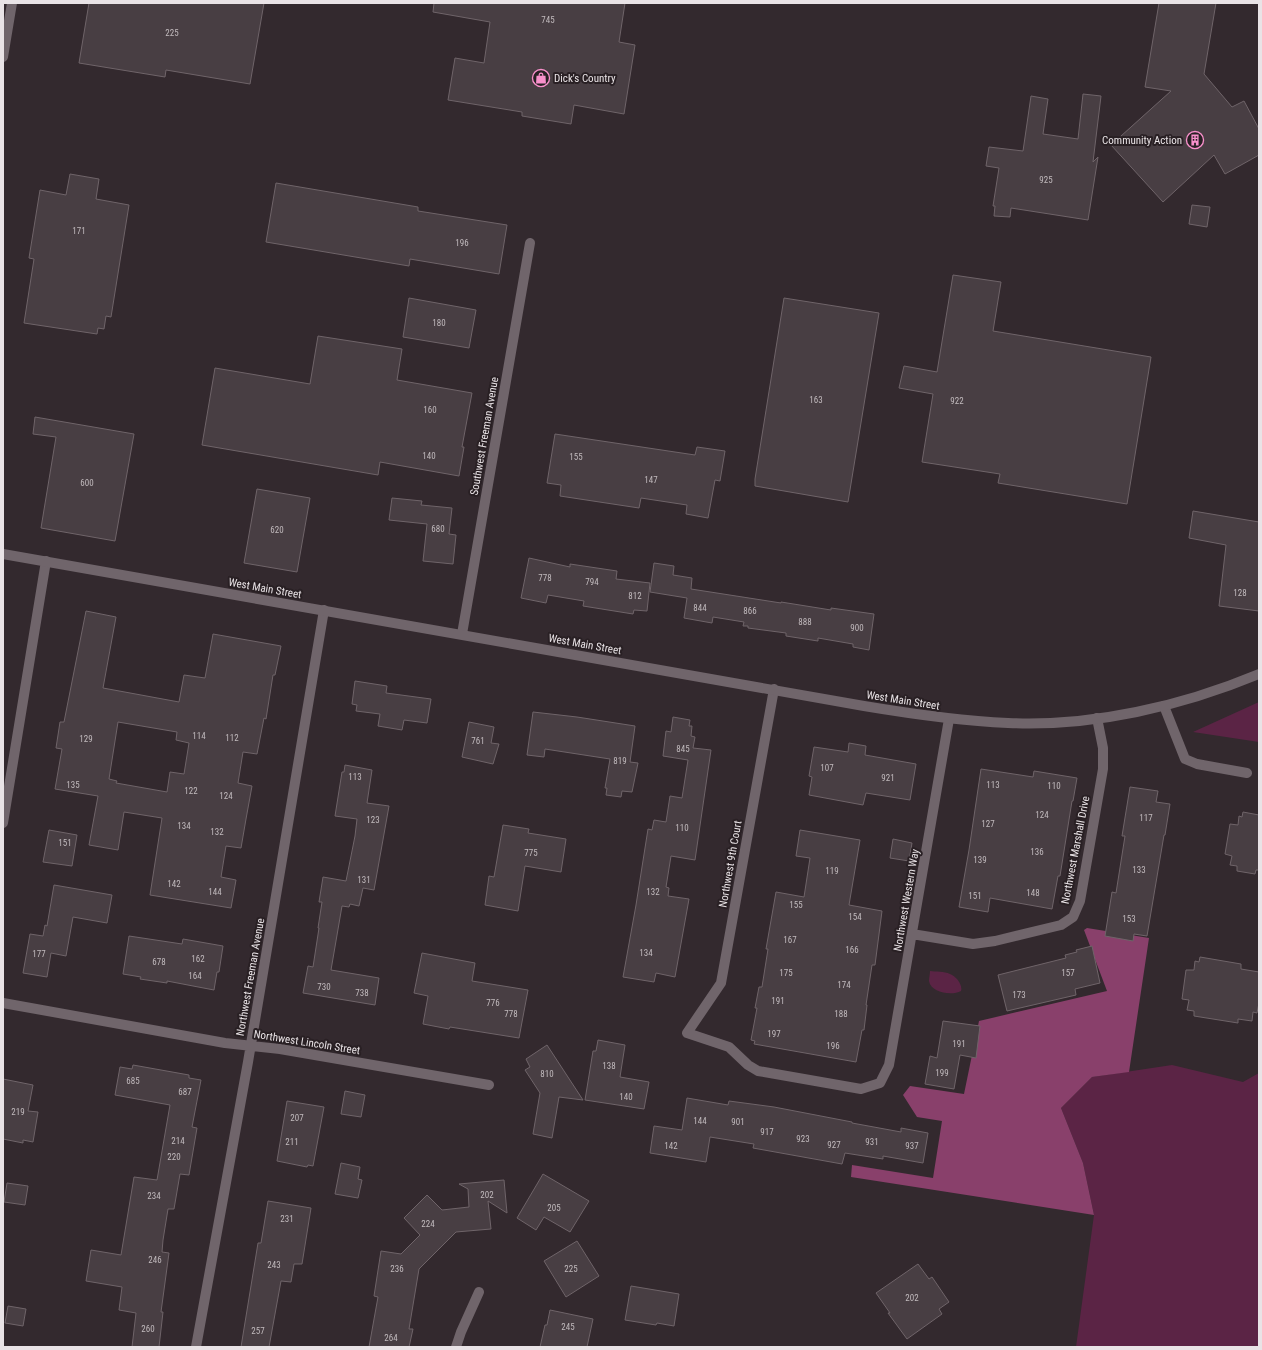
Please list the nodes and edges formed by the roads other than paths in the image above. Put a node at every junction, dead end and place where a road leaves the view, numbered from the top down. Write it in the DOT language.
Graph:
graph roads {
  1 [pos="12,3"];
  2 [pos="3,57"];
  3 [pos="530,243"];
  4 [pos="3,554"];
  5 [pos="46,561"];
  6 [pos="324,610"];
  7 [pos="462,634"];
  8 [pos="1259,674"];
  9 [pos="774,689"];
  10 [pos="1164,706"];
  11 [pos="1097,718"];
  12 [pos="949,719"];
  13 [pos="1247,773"];
  14 [pos="3,823"];
  15 [pos="912,934"];
  16 [pos="3,1003"];
  17 [pos="251,1046"];
  18 [pos="880,1083"];
  19 [pos="489,1085"];
  20 [pos="479,1292"];
  21 [pos="196,1347"];
  22 [pos="456,1347"];
  1 -- 2 [label="street"];
  3 -- 7 [label="street, Southwest Freeman Avenue"];
  4 -- 5 [label="street, West Main Street"];
  5 -- 6 [label="street, West Main Street"];
  5 -- 14 [label="street"];
  6 -- 7 [label="street, West Main Street"];
  6 -- 17 [label="street, Northwest Freeman Avenue"];
  7 -- 9 [label="street, West Main Street"];
  8 -- 10 [label="street, West Main Street"];
  9 -- 12 [label="street, West Main Street"];
  9 -- 18 [label="street, Northwest 9th Court"];
  10 -- 11 [label="street, West Main Street"];
  10 -- 13 [label="street"];
  11 -- 12 [label="street, West Main Street"];
  11 -- 15 [label="street, Northwest Marshall Drive"];
  12 -- 15 [label="street, Northwest Western Way"];
  15 -- 18 [label="street, Northwest Western Way"];
  16 -- 17 [label="street, Northwest Lincoln Street"];
  17 -- 19 [label="street, Northwest Lincoln Street"];
  17 -- 21 [label="street, Northwest Freeman Avenue"];
  20 -- 22 [label="street"];
}
